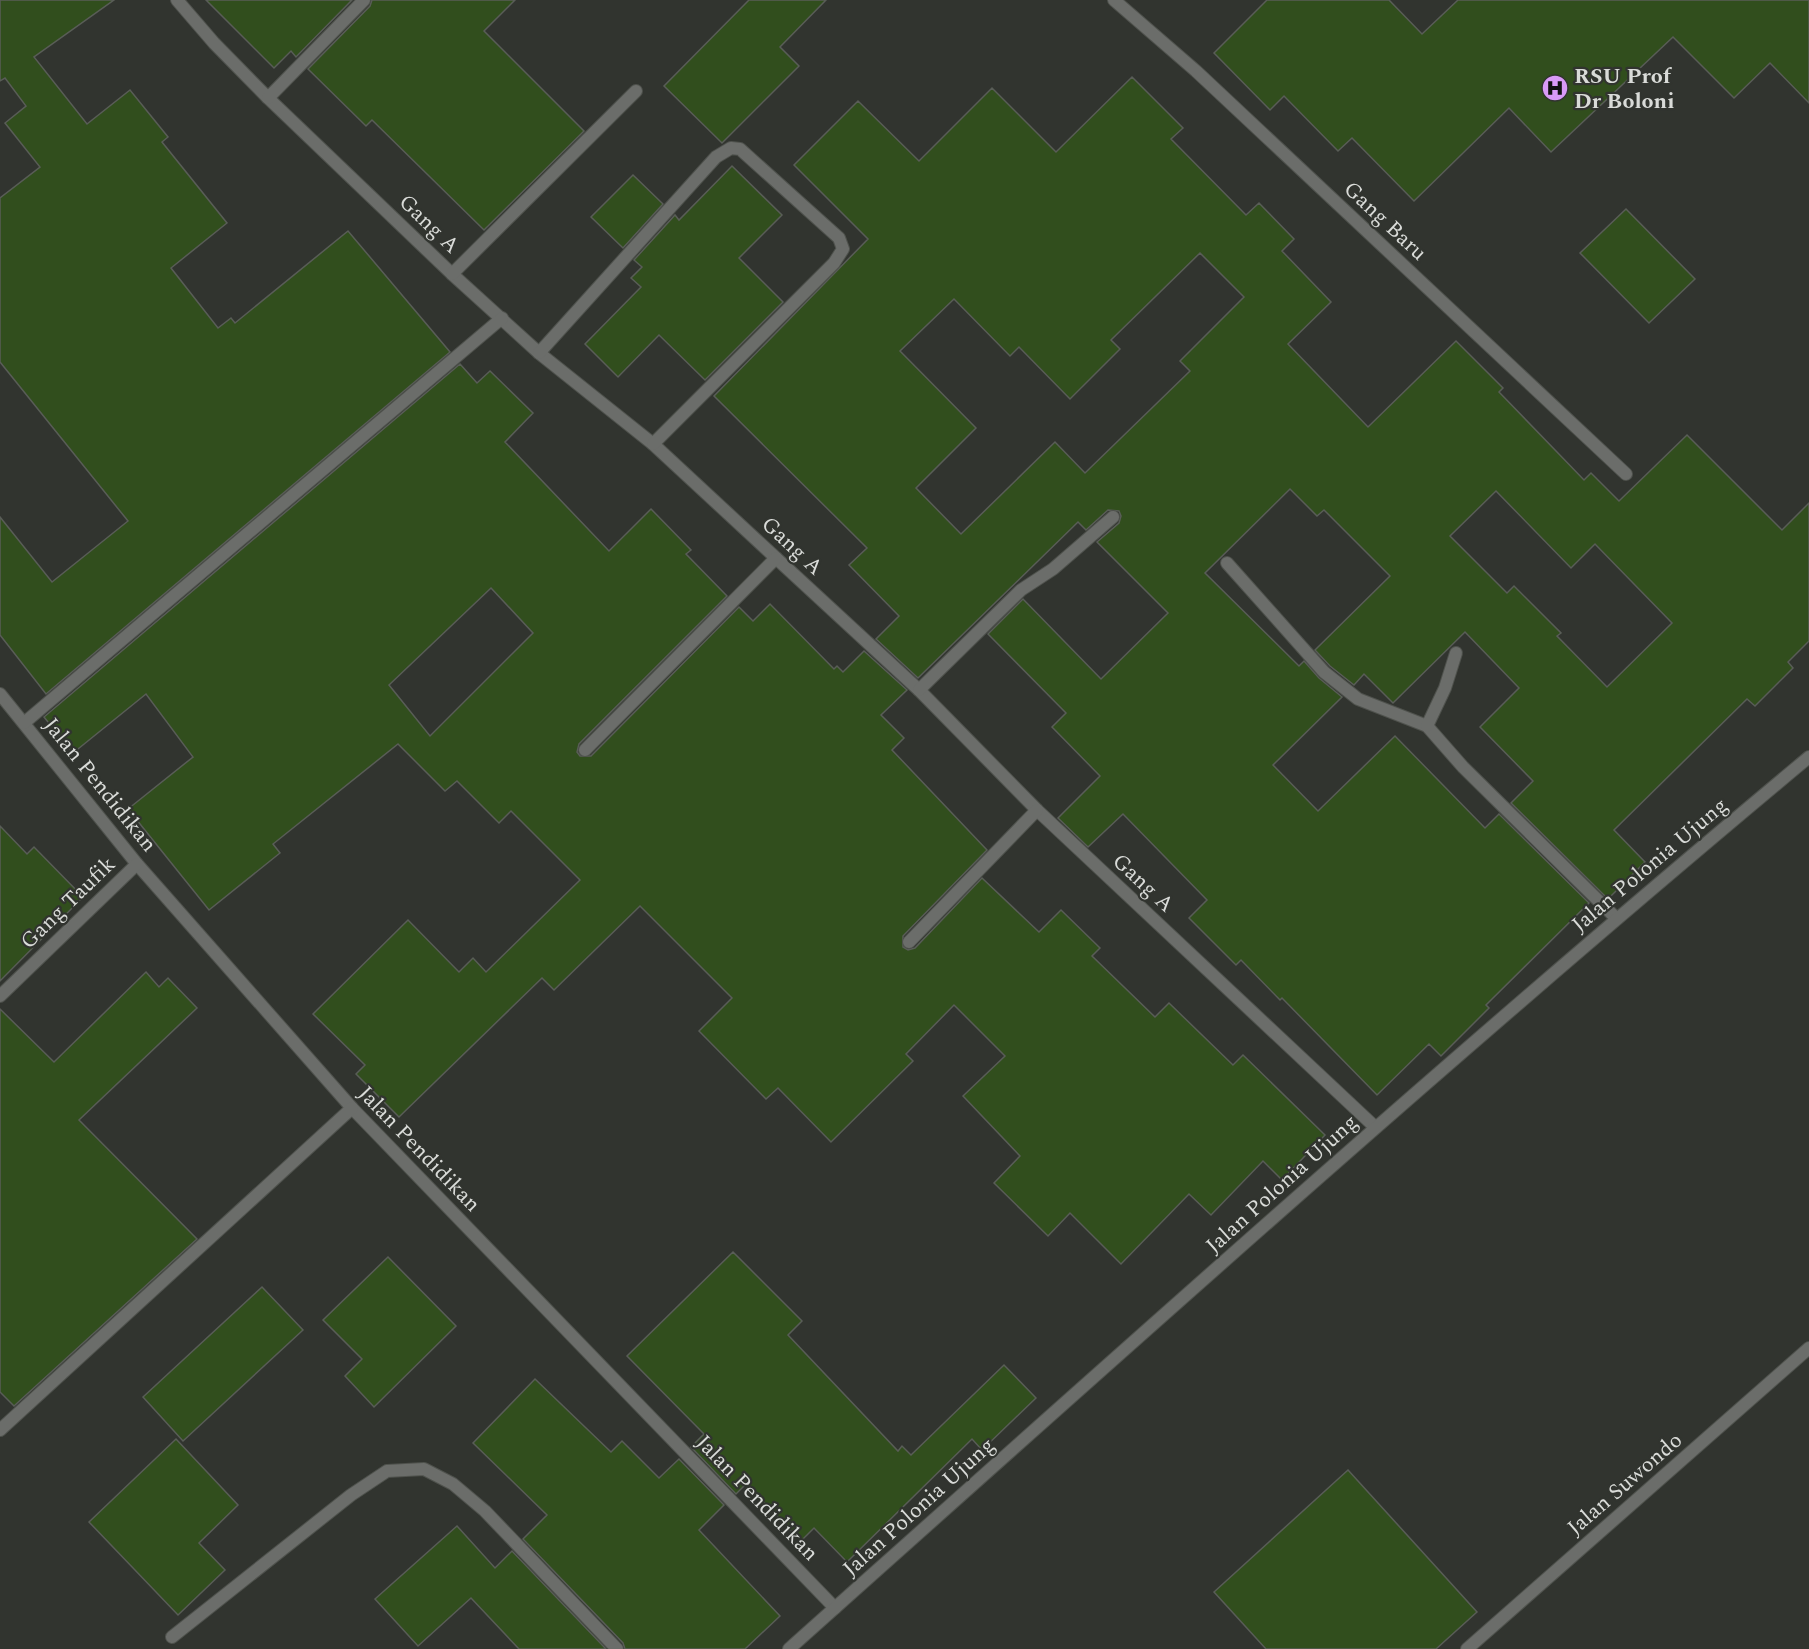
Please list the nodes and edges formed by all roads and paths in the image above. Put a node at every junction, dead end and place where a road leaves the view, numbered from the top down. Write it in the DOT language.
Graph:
graph roads {
  1 [pos="177,0"];
  2 [pos="364,0"];
  3 [pos="1114,0"];
  4 [pos="636,91"];
  5 [pos="268,98"];
  6 [pos="452,274"];
  7 [pos="502,318"];
  8 [pos="539,354"];
  9 [pos="653,444"];
  10 [pos="1626,474"];
  11 [pos="1113,517"];
  12 [pos="776,558"];
  13 [pos="1227,563"];
  14 [pos="1456,653"];
  15 [pos="919,690"];
  16 [pos="0,694"];
  17 [pos="24,723"];
  18 [pos="1427,726"];
  19 [pos="585,750"];
  20 [pos="1809,757"];
  21 [pos="1037,810"];
  22 [pos="137,864"];
  23 [pos="1616,918"];
  24 [pos="909,942"];
  25 [pos="0,996"];
  26 [pos="352,1108"];
  27 [pos="1375,1128"];
  28 [pos="1809,1348"];
  29 [pos="0,1430"];
  30 [pos="836,1608"];
  31 [pos="172,1637"];
  32 [pos="616,1649"];
  33 [pos="789,1649"];
  34 [pos="1467,1649"];
  1 -- 5 [label="street, Gang A"];
  2 -- 5 [label="street"];
  3 -- 10 [label="street, Gang Baru"];
  4 -- 6 [label="street"];
  5 -- 6 [label="street, Gang A"];
  6 -- 7 [label="street, Gang A"];
  7 -- 8 [label="street, Gang A"];
  7 -- 17 [label="street"];
  8 -- 9 [label="street, Gang A"];
  8 -- 9 [label="street"];
  9 -- 12 [label="street, Gang A"];
  11 -- 15 [label="street"];
  12 -- 15 [label="street, Gang A"];
  12 -- 19 [label="street"];
  13 -- 18 [label="street"];
  14 -- 18 [label="street"];
  15 -- 21 [label="street, Gang A"];
  16 -- 17 [label="street, Jalan Pendidikan"];
  17 -- 22 [label="street, Jalan Pendidikan"];
  18 -- 23 [label="street"];
  20 -- 23 [label="street, Jalan Polonia Ujung"];
  21 -- 24 [label="street"];
  21 -- 27 [label="street, Gang A"];
  22 -- 25 [label="street, Gang Taufik"];
  22 -- 26 [label="street, Jalan Pendidikan"];
  23 -- 27 [label="street, Jalan Polonia Ujung"];
  26 -- 29 [label="street"];
  26 -- 30 [label="street, Jalan Pendidikan"];
  27 -- 30 [label="street, Jalan Polonia Ujung"];
  28 -- 34 [label="street, Jalan Suwondo"];
  30 -- 33 [label="street, Jalan Polonia Ujung"];
  31 -- 32 [label="street"];
}
